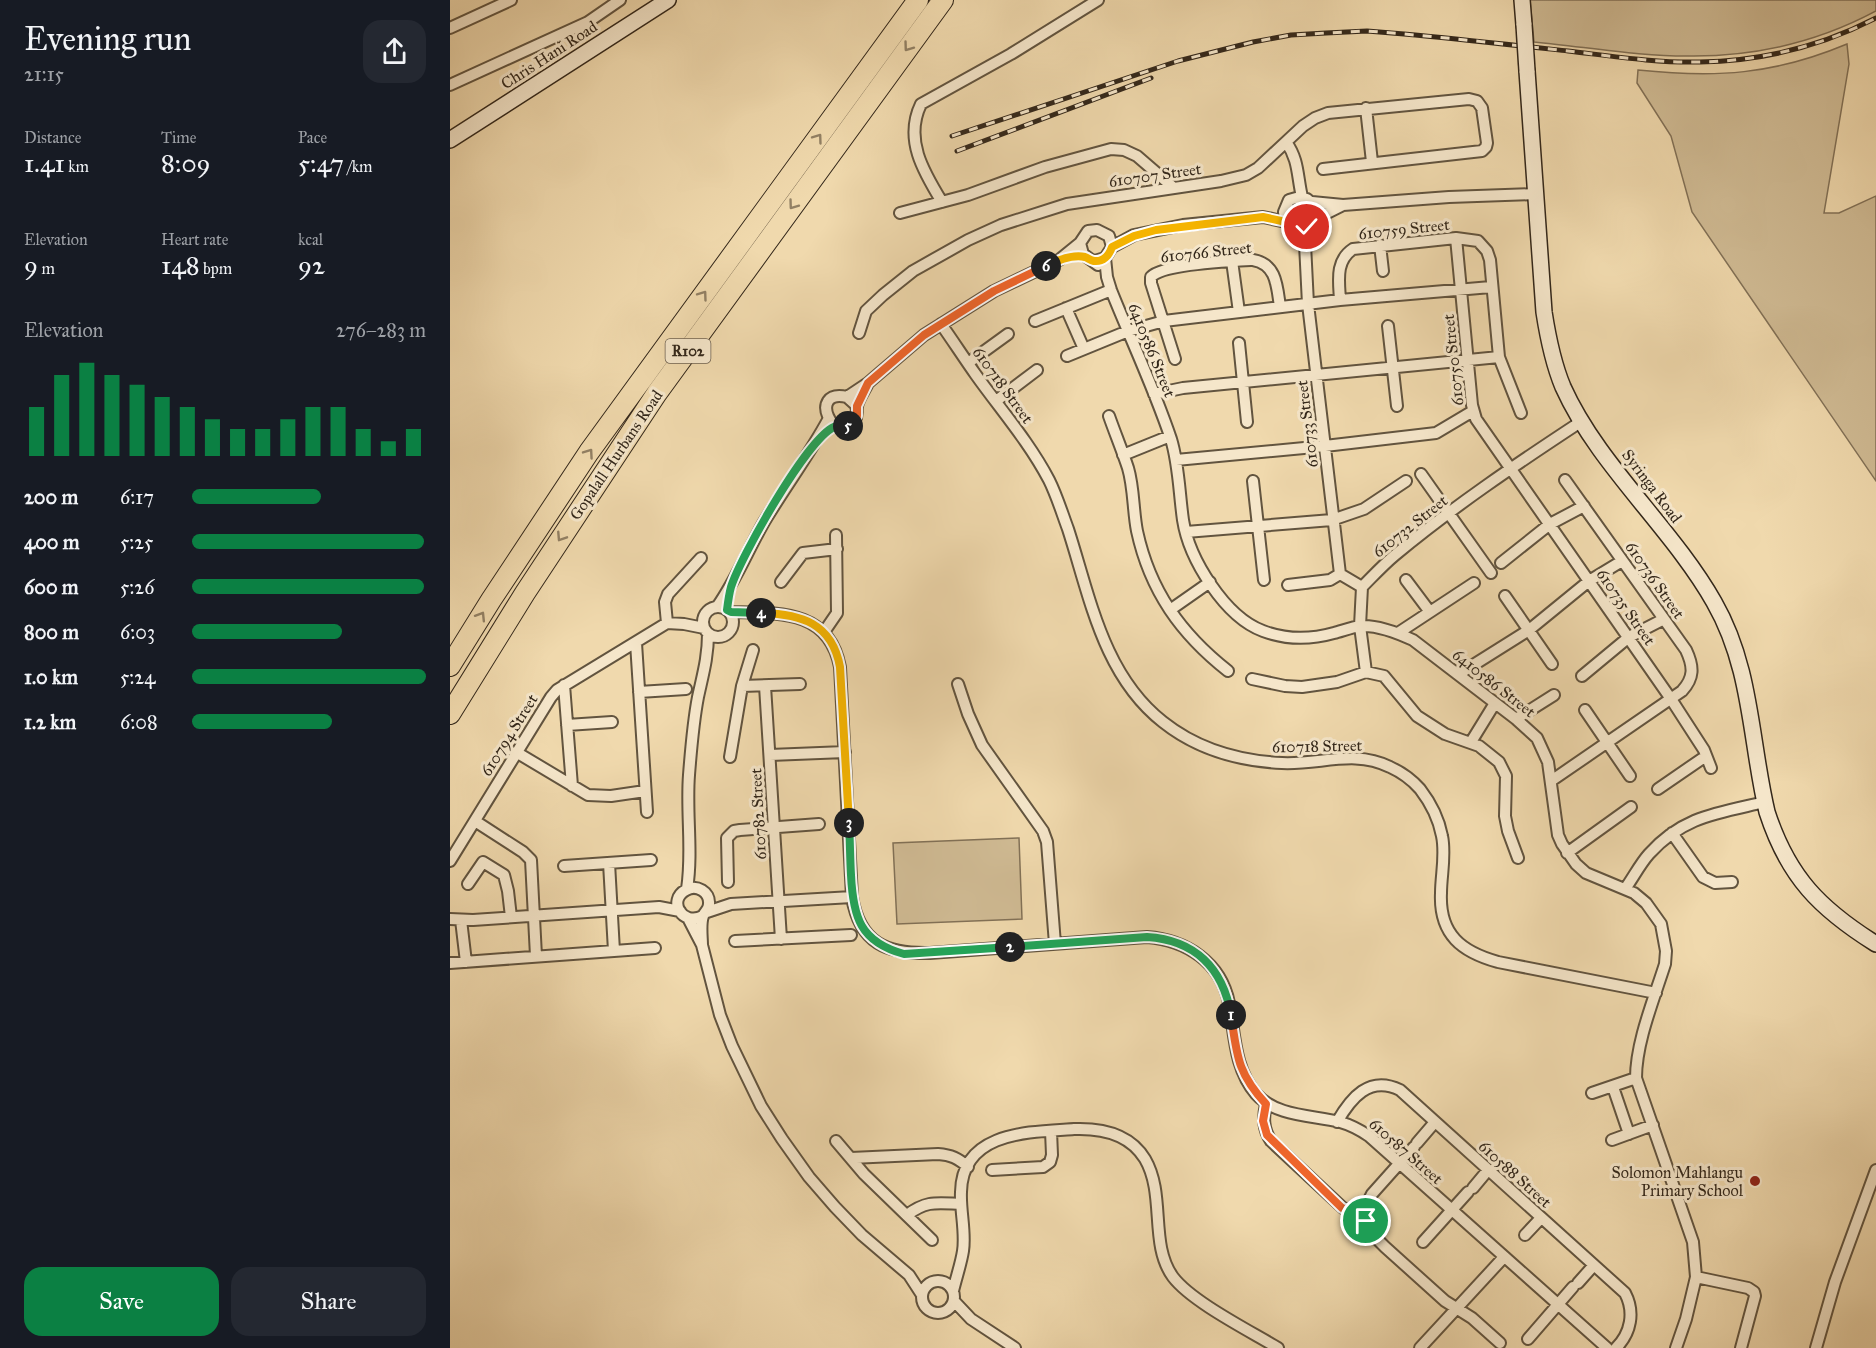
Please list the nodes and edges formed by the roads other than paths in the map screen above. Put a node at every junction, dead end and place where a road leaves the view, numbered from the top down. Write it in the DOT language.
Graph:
graph roads {
  1 [pos="511,0"];
  2 [pos="620,0"];
  3 [pos="668,0"];
  4 [pos="918,0"];
  5 [pos="943,0"];
  6 [pos="1098,0"];
  7 [pos="1522,0"];
  8 [pos="450,28"];
  9 [pos="450,85"];
  10 [pos="1366,108"];
  11 [pos="450,140"];
  12 [pos="1286,142"];
  13 [pos="1372,162"];
  14 [pos="1323,169"];
  15 [pos="1298,181"];
  16 [pos="1174,188"];
  17 [pos="1535,194"];
  18 [pos="1307,199"];
  19 [pos="942,202"];
  20 [pos="1287,204"];
  21 [pos="1344,205"];
  22 [pos="900,213"];
  23 [pos="1263,217"];
  24 [pos="1315,219"];
  25 [pos="1290,225"];
  26 [pos="1307,227"];
  27 [pos="1106,233"];
  28 [pos="1134,236"];
  29 [pos="1456,238"];
  30 [pos="1080,243"];
  31 [pos="1305,244"];
  32 [pos="1380,245"];
  33 [pos="1112,247"];
  34 [pos="1095,259"];
  35 [pos="1059,260"];
  36 [pos="1232,261"];
  37 [pos="1383,271"];
  38 [pos="1491,287"];
  39 [pos="1112,290"];
  40 [pos="1461,290"];
  41 [pos="1340,300"];
  42 [pos="1308,304"];
  43 [pos="1280,307"];
  44 [pos="1066,308"];
  45 [pos="1239,312"];
  46 [pos="1035,321"];
  47 [pos="1164,321"];
  48 [pos="941,324"];
  49 [pos="1388,326"];
  50 [pos="1128,331"];
  51 [pos="859,333"];
  52 [pos="1008,334"];
  53 [pos="1239,343"];
  54 [pos="1084,349"];
  55 [pos="1067,356"];
  56 [pos="1499,357"];
  57 [pos="1175,358"];
  58 [pos="1468,360"];
  59 [pos="968,363"];
  60 [pos="1392,369"];
  61 [pos="1037,370"];
  62 [pos="1317,376"];
  63 [pos="868,383"];
  64 [pos="1244,383"];
  65 [pos="1154,394"];
  66 [pos="847,397"];
  67 [pos="996,401"];
  68 [pos="857,406"];
  69 [pos="1397,406"];
  70 [pos="1473,411"];
  71 [pos="1521,413"];
  72 [pos="1108,416"];
  73 [pos="1247,422"];
  74 [pos="1582,422"];
  75 [pos="832,423"];
  76 [pos="1170,436"];
  77 [pos="1325,446"];
  78 [pos="1123,455"];
  79 [pos="1176,460"];
  80 [pos="1510,468"];
  81 [pos="1421,474"];
  82 [pos="1565,480"];
  83 [pos="1253,481"];
  84 [pos="1406,481"];
  85 [pos="1584,506"];
  86 [pos="1450,513"];
  87 [pos="1332,520"];
  88 [pos="1550,524"];
  89 [pos="1258,526"];
  90 [pos="1186,532"];
  91 [pos="836,535"];
  92 [pos="837,549"];
  93 [pos="700,558"];
  94 [pos="1622,561"];
  95 [pos="1501,563"];
  96 [pos="1491,573"];
  97 [pos="1340,574"];
  98 [pos="1264,580"];
  99 [pos="1406,580"];
  100 [pos="1589,581"];
  101 [pos="781,582"];
  102 [pos="1210,582"];
  103 [pos="1474,583"];
  104 [pos="1288,585"];
  105 [pos="1362,587"];
  106 [pos="1505,596"];
  107 [pos="1170,610"];
  108 [pos="1430,612"];
  109 [pos="727,613"];
  110 [pos="704,616"];
  111 [pos="1664,619"];
  112 [pos="667,623"];
  113 [pos="684,624"];
  114 [pos="1360,626"];
  115 [pos="1530,630"];
  116 [pos="706,631"];
  117 [pos="824,632"];
  118 [pos="1398,633"];
  119 [pos="722,637"];
  120 [pos="1629,637"];
  121 [pos="636,643"];
  122 [pos="753,650"];
  123 [pos="708,656"];
  124 [pos="1552,664"];
  125 [pos="450,666"];
  126 [pos="1228,671"];
  127 [pos="1366,672"];
  128 [pos="1459,674"];
  129 [pos="1582,676"];
  130 [pos="1252,679"];
  131 [pos="800,684"];
  132 [pos="958,684"];
  133 [pos="564,685"];
  134 [pos="742,686"];
  135 [pos="765,686"];
  136 [pos="686,689"];
  137 [pos="639,692"];
  138 [pos="1554,696"];
  139 [pos="1671,699"];
  140 [pos="1495,703"];
  141 [pos="1585,710"];
  142 [pos="450,714"];
  143 [pos="1516,719"];
  144 [pos="612,722"];
  145 [pos="567,724"];
  146 [pos="1472,742"];
  147 [pos="1608,742"];
  148 [pos="516,752"];
  149 [pos="845,752"];
  150 [pos="770,755"];
  151 [pos="1706,756"];
  152 [pos="730,757"];
  153 [pos="1711,768"];
  154 [pos="1630,776"];
  155 [pos="1551,781"];
  156 [pos="572,786"];
  157 [pos="1658,789"];
  158 [pos="645,791"];
  159 [pos="1765,802"];
  160 [pos="1631,807"];
  161 [pos="647,812"];
  162 [pos="475,821"];
  163 [pos="819,824"];
  164 [pos="774,826"];
  165 [pos="1672,833"];
  166 [pos="1567,853"];
  167 [pos="1518,858"];
  168 [pos="651,860"];
  169 [pos="450,861"];
  170 [pos="609,863"];
  171 [pos="564,866"];
  172 [pos="690,867"];
  173 [pos="728,882"];
  174 [pos="1732,882"];
  175 [pos="468,884"];
  176 [pos="1625,889"];
  177 [pos="683,893"];
  178 [pos="705,893"];
  179 [pos="852,897"];
  180 [pos="779,902"];
  181 [pos="731,904"];
  182 [pos="659,907"];
  183 [pos="611,910"];
  184 [pos="705,914"];
  185 [pos="535,915"];
  186 [pos="684,915"];
  187 [pos="511,917"];
  188 [pos="455,919"];
  189 [pos="852,935"];
  190 [pos="781,939"];
  191 [pos="735,941"];
  192 [pos="1055,944"];
  193 [pos="1876,944"];
  194 [pos="702,945"];
  195 [pos="655,948"];
  196 [pos="614,951"];
  197 [pos="537,956"];
  198 [pos="466,962"];
  199 [pos="450,963"];
  200 [pos="1656,993"];
  201 [pos="1636,1078"];
  202 [pos="1613,1087"];
  203 [pos="1592,1093"];
  204 [pos="1266,1104"];
  205 [pos="1337,1122"];
  206 [pos="1435,1122"];
  207 [pos="1653,1125"];
  208 [pos="1051,1131"];
  209 [pos="1629,1134"];
  210 [pos="1612,1140"];
  211 [pos="836,1141"];
  212 [pos="851,1158"];
  213 [pos="1399,1163"];
  214 [pos="968,1167"];
  215 [pos="992,1170"];
  216 [pos="1488,1170"];
  217 [pos="1876,1170"];
  218 [pos="961,1204"];
  219 [pos="1452,1210"];
  220 [pos="907,1215"];
  221 [pos="1363,1215"];
  222 [pos="1541,1218"];
  223 [pos="1525,1235"];
  224 [pos="933,1240"];
  225 [pos="1424,1242"];
  226 [pos="1504,1257"];
  227 [pos="959,1264"];
  228 [pos="1594,1265"];
  229 [pos="909,1275"];
  230 [pos="1696,1277"];
  231 [pos="936,1282"];
  232 [pos="922,1295"];
  233 [pos="953,1296"];
  234 [pos="1558,1305"];
  235 [pos="1457,1307"];
  236 [pos="943,1313"];
  237 [pos="971,1319"];
  238 [pos="1528,1339"];
  239 [pos="1500,1343"];
  240 [pos="1015,1348"];
  241 [pos="1278,1348"];
  242 [pos="1420,1348"];
  243 [pos="1607,1348"];
  244 [pos="1616,1348"];
  245 [pos="1676,1348"];
  246 [pos="1741,1348"];
  247 [pos="1816,1348"];
  1 -- 8 [label="street"];
  2 -- 9 [label="street"];
  3 -- 11 [label="street, Chris Hani Road"];
  125 -- 4 [label="highway, Gopalall Hurbans Road / R102, one-way"];
  5 -- 142 [label="highway, Gopalall Hurbans Road / R102, one-way"];
  6 -- 19 [label="street"];
  7 -- 17 [label="street, Syringa Road, bridge"];
  10 -- 12 [label="street, 610707 Street"];
  10 -- 13 [label="street"];
  10 -- 13 [label="street, 610707 Street"];
  12 -- 15 [label="street"];
  12 -- 16 [label="street, 610707 Street"];
  13 -- 14 [label="street"];
  15 -- 18 [label="street"];
  15 -- 20 [label="street"];
  16 -- 19 [label="street"];
  16 -- 51 [label="street, 610707 Street"];
  17 -- 21 [label="street"];
  17 -- 74 [label="street, Syringa Road"];
  18 -- 20 [label="street"];
  18 -- 21 [label="street"];
  18 -- 24 [label="street"];
  19 -- 22 [label="street"];
  20 -- 23 [label="street"];
  20 -- 25 [label="street"];
  21 -- 24 [label="street"];
  23 -- 25 [label="street"];
  23 -- 28 [label="street"];
  24 -- 26 [label="street"];
  25 -- 26 [label="street"];
  25 -- 31 [label="street"];
  26 -- 31 [label="street, 610733 Street"];
  27 -- 28 [label="street"];
  27 -- 30 [label="street"];
  27 -- 33 [label="street"];
  28 -- 33 [label="street"];
  29 -- 32 [label="street, 610759 Street"];
  29 -- 38 [label="street, 610759 Street"];
  29 -- 40 [label="street, 610750 Street"];
  30 -- 34 [label="street"];
  30 -- 35 [label="street"];
  31 -- 42 [label="street, 610733 Street"];
  32 -- 37 [label="street"];
  32 -- 41 [label="street, 610759 Street"];
  33 -- 34 [label="street"];
  34 -- 35 [label="street"];
  34 -- 39 [label="street, 6410586 Street"];
  35 -- 48 [label="street"];
  36 -- 43 [label="street, 610766 Street"];
  36 -- 45 [label="street"];
  36 -- 47 [label="street, 610766 Street"];
  38 -- 40 [label="street"];
  38 -- 56 [label="street, 610759 Street"];
  39 -- 44 [label="street"];
  39 -- 50 [label="street, 6410586 Street"];
  40 -- 41 [label="street"];
  40 -- 58 [label="street, 610750 Street"];
  41 -- 42 [label="street"];
  42 -- 43 [label="street"];
  42 -- 62 [label="street, 610733 Street"];
  43 -- 45 [label="street"];
  44 -- 46 [label="street"];
  44 -- 54 [label="street"];
  45 -- 47 [label="street"];
  47 -- 50 [label="street"];
  47 -- 57 [label="street"];
  48 -- 59 [label="street, 610718 Street"];
  48 -- 63 [label="street"];
  49 -- 60 [label="street"];
  50 -- 54 [label="street"];
  50 -- 65 [label="street, 6410586 Street"];
  52 -- 59 [label="street"];
  53 -- 64 [label="street"];
  54 -- 55 [label="street"];
  56 -- 58 [label="street"];
  56 -- 71 [label="street, 610759 Street"];
  58 -- 60 [label="street"];
  58 -- 70 [label="street, 610750 Street"];
  59 -- 67 [label="street, 610718 Street"];
  60 -- 62 [label="street"];
  60 -- 69 [label="street"];
  61 -- 67 [label="street"];
  62 -- 64 [label="street"];
  62 -- 77 [label="street, 610733 Street"];
  63 -- 66 [label="street"];
  63 -- 68 [label="street"];
  64 -- 65 [label="street"];
  64 -- 73 [label="street"];
  65 -- 76 [label="street, 6410586 Street"];
  66 -- 68 [label="street"];
  66 -- 75 [label="street"];
  67 -- 200 [label="street, 610718 Street"];
  68 -- 75 [label="street"];
  70 -- 77 [label="street"];
  70 -- 80 [label="street, 610750 Street"];
  72 -- 78 [label="street"];
  74 -- 80 [label="street, 610732 Street"];
  74 -- 159 [label="street, Syringa Road"];
  75 -- 109 [label="street"];
  76 -- 78 [label="street"];
  76 -- 79 [label="street, 6410586 Street"];
  77 -- 79 [label="street"];
  77 -- 87 [label="street, 610733 Street"];
  78 -- 107 [label="street"];
  79 -- 90 [label="street, 6410586 Street"];
  80 -- 86 [label="street, 610732 Street"];
  80 -- 88 [label="street, 610735 Street"];
  81 -- 86 [label="street"];
  82 -- 85 [label="street, 610736 Street"];
  83 -- 89 [label="street"];
  84 -- 87 [label="street"];
  85 -- 88 [label="street"];
  85 -- 94 [label="street, 610736 Street"];
  86 -- 96 [label="street"];
  86 -- 105 [label="street, 610732 Street"];
  87 -- 89 [label="street"];
  87 -- 97 [label="street, 610733 Street"];
  88 -- 95 [label="street"];
  88 -- 100 [label="street, 610735 Street"];
  89 -- 90 [label="street"];
  89 -- 98 [label="street"];
  90 -- 102 [label="street, 6410586 Street"];
  91 -- 92 [label="street"];
  92 -- 101 [label="street"];
  92 -- 117 [label="street"];
  93 -- 112 [label="street"];
  94 -- 100 [label="street"];
  94 -- 111 [label="street, 610736 Street"];
  97 -- 104 [label="street"];
  97 -- 105 [label="street"];
  99 -- 108 [label="street"];
  100 -- 115 [label="street"];
  100 -- 120 [label="street, 610735 Street"];
  102 -- 107 [label="street"];
  102 -- 114 [label="street, 6410586 Street"];
  103 -- 108 [label="street"];
  105 -- 114 [label="street"];
  106 -- 115 [label="street"];
  107 -- 126 [label="street"];
  108 -- 118 [label="street"];
  109 -- 110 [label="street"];
  109 -- 117 [label="street, 610587 Street"];
  109 -- 119 [label="street"];
  110 -- 113 [label="street"];
  110 -- 116 [label="street"];
  111 -- 120 [label="street"];
  111 -- 139 [label="street, 610736 Street"];
  112 -- 113 [label="street"];
  112 -- 121 [label="street, 610794 Street"];
  113 -- 116 [label="street"];
  114 -- 118 [label="street, 6410586 Street"];
  114 -- 127 [label="street"];
  115 -- 124 [label="street"];
  115 -- 128 [label="street"];
  116 -- 119 [label="street"];
  116 -- 123 [label="street"];
  117 -- 149 [label="street, 610587 Street"];
  118 -- 128 [label="street, 6410586 Street"];
  119 -- 123 [label="street"];
  120 -- 129 [label="street"];
  120 -- 139 [label="street, 610735 Street"];
  121 -- 133 [label="street, 610794 Street"];
  121 -- 137 [label="street"];
  122 -- 134 [label="street"];
  123 -- 172 [label="street"];
  127 -- 130 [label="street"];
  127 -- 146 [label="street"];
  128 -- 140 [label="street, 6410586 Street"];
  131 -- 135 [label="street"];
  132 -- 192 [label="street"];
  133 -- 145 [label="street"];
  133 -- 148 [label="street, 610794 Street"];
  134 -- 135 [label="street"];
  134 -- 152 [label="street"];
  135 -- 150 [label="street, 610782 Street"];
  136 -- 137 [label="street"];
  137 -- 158 [label="street"];
  138 -- 143 [label="street"];
  139 -- 147 [label="street"];
  139 -- 151 [label="street, 610735 Street"];
  140 -- 143 [label="street, 6410586 Street"];
  140 -- 146 [label="street"];
  141 -- 147 [label="street"];
  143 -- 155 [label="street, 6410586 Street"];
  144 -- 145 [label="street"];
  145 -- 156 [label="street"];
  146 -- 167 [label="street"];
  147 -- 154 [label="street"];
  147 -- 155 [label="street"];
  148 -- 156 [label="street"];
  148 -- 162 [label="street, 610794 Street"];
  149 -- 150 [label="street"];
  149 -- 179 [label="street, 610587 Street"];
  150 -- 164 [label="street, 610782 Street"];
  151 -- 153 [label="street, 610735 Street"];
  151 -- 157 [label="street"];
  155 -- 166 [label="street, 6410586 Street"];
  156 -- 158 [label="street"];
  158 -- 161 [label="street"];
  159 -- 165 [label="street"];
  159 -- 193 [label="street, Syringa Road"];
  160 -- 166 [label="street"];
  162 -- 169 [label="street, 610794 Street"];
  162 -- 185 [label="street"];
  163 -- 164 [label="street"];
  164 -- 173 [label="street"];
  164 -- 180 [label="street, 610782 Street"];
  165 -- 174 [label="street"];
  165 -- 176 [label="street"];
  166 -- 176 [label="street, 6410586 Street"];
  168 -- 170 [label="street"];
  170 -- 171 [label="street"];
  170 -- 183 [label="street"];
  172 -- 177 [label="street"];
  172 -- 178 [label="street"];
  175 -- 187 [label="street"];
  176 -- 200 [label="street, 6410586 Street"];
  177 -- 178 [label="street"];
  177 -- 182 [label="street"];
  177 -- 186 [label="street"];
  178 -- 181 [label="street"];
  178 -- 184 [label="street"];
  179 -- 180 [label="street"];
  179 -- 192 [label="street, 610587 Street"];
  180 -- 181 [label="street"];
  180 -- 190 [label="street, 610782 Street"];
  181 -- 184 [label="street"];
  182 -- 183 [label="street"];
  182 -- 186 [label="street"];
  183 -- 185 [label="street"];
  183 -- 196 [label="street"];
  184 -- 186 [label="street"];
  184 -- 194 [label="street"];
  185 -- 187 [label="street"];
  185 -- 197 [label="street"];
  186 -- 194 [label="street"];
  187 -- 188 [label="street"];
  188 -- 198 [label="street"];
  189 -- 190 [label="street"];
  190 -- 191 [label="street"];
  192 -- 204 [label="street, 610587 Street"];
  194 -- 229 [label="street"];
  195 -- 196 [label="street"];
  196 -- 197 [label="street"];
  197 -- 198 [label="street"];
  198 -- 199 [label="street"];
  200 -- 201 [label="street, 6410586 Street"];
  201 -- 202 [label="street"];
  201 -- 207 [label="street, 6410586 Street"];
  202 -- 203 [label="street"];
  202 -- 209 [label="street"];
  204 -- 205 [label="street, 610587 Street"];
  204 -- 221 [label="street"];
  205 -- 206 [label="street, 610588 Street"];
  205 -- 213 [label="street, 610587 Street"];
  206 -- 213 [label="street"];
  206 -- 216 [label="street, 610588 Street"];
  207 -- 209 [label="street"];
  207 -- 230 [label="street, 6410586 Street"];
  208 -- 214 [label="street"];
  208 -- 215 [label="street"];
  208 -- 241 [label="street"];
  209 -- 210 [label="street"];
  211 -- 212 [label="street"];
  212 -- 214 [label="street"];
  212 -- 220 [label="street"];
  213 -- 219 [label="street, 610587 Street"];
  213 -- 221 [label="street"];
  214 -- 218 [label="street"];
  216 -- 219 [label="street"];
  216 -- 222 [label="street, 610588 Street"];
  217 -- 247 [label="street"];
  218 -- 220 [label="street"];
  218 -- 227 [label="street"];
  219 -- 225 [label="street"];
  219 -- 226 [label="street, 610587 Street"];
  220 -- 224 [label="street"];
  221 -- 235 [label="street"];
  222 -- 223 [label="street"];
  222 -- 228 [label="street, 610588 Street"];
  226 -- 234 [label="street, 610587 Street"];
  226 -- 235 [label="street"];
  227 -- 231 [label="street"];
  227 -- 233 [label="street"];
  228 -- 234 [label="street"];
  228 -- 244 [label="street, 610588 Street"];
  229 -- 231 [label="street"];
  229 -- 232 [label="street"];
  230 -- 245 [label="street, 6410586 Street"];
  230 -- 246 [label="street"];
  231 -- 232 [label="street"];
  231 -- 233 [label="street"];
  232 -- 236 [label="street"];
  233 -- 236 [label="street"];
  233 -- 237 [label="street"];
  234 -- 238 [label="street"];
  234 -- 243 [label="street, 610587 Street"];
  235 -- 239 [label="street"];
  235 -- 242 [label="street"];
  236 -- 237 [label="street"];
  237 -- 240 [label="street"];
}
